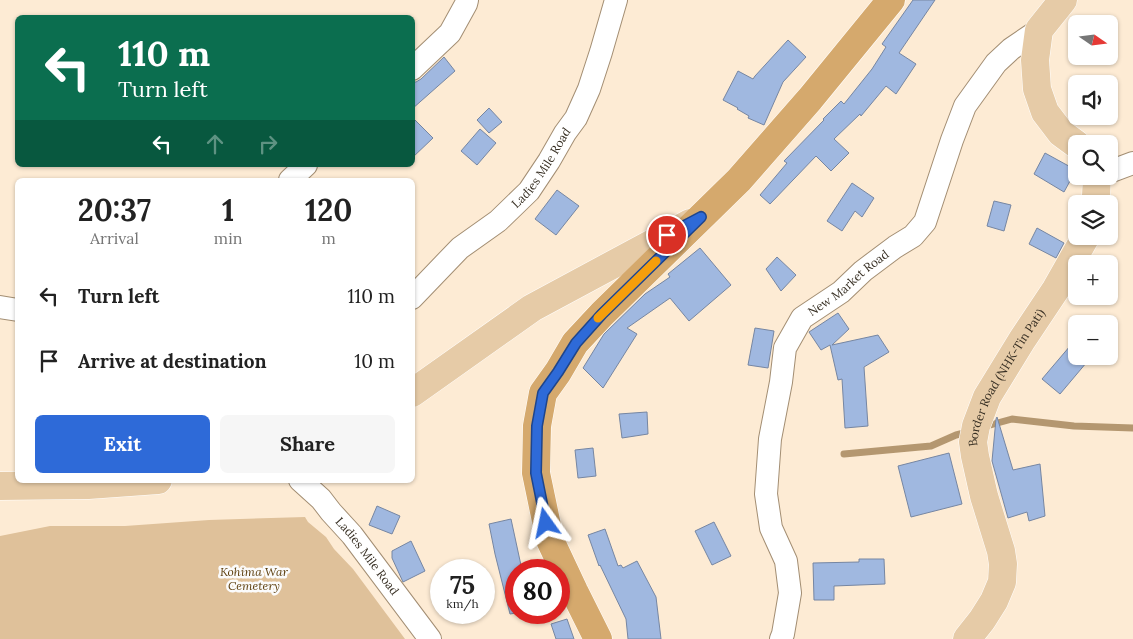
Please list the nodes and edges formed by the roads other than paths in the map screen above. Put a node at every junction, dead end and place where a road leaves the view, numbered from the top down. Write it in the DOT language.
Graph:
graph roads {
  1 [pos="467,0"];
  2 [pos="616,0"];
  3 [pos="891,0"];
  4 [pos="1063,0"];
  5 [pos="1040,30"];
  6 [pos="415,66"];
  7 [pos="1068,138"];
  8 [pos="1133,163"];
  9 [pos="304,167"];
  10 [pos="1118,169"];
  11 [pos="292,178"];
  12 [pos="701,217"];
  13 [pos="1081,245"];
  14 [pos="415,295"];
  15 [pos="0,307"];
  16 [pos="15,310"];
  17 [pos="415,391"];
  18 [pos="116,483"];
  19 [pos="303,483"];
  20 [pos="0,486"];
  21 [pos="430,639"];
  22 [pos="598,639"];
  23 [pos="781,639"];
  24 [pos="967,639"];
  1 -- 6 [label="street"];
  2 -- 14 [label="street, Ladies Mile Road"];
  3 -- 12 [label="highway"];
  4 -- 5 [label="main road"];
  5 -- 7 [label="main road"];
  5 -- 23 [label="street, New Market Road"];
  8 -- 10 [label="street"];
  9 -- 11 [label="street"];
  12 -- 17 [label="main road"];
  12 -- 22 [label="highway"];
  13 -- 24 [label="main road, Border Road (NHK-Tin Pati)"];
  15 -- 16 [label="street"];
  18 -- 20 [label="main road"];
  19 -- 21 [label="street, Ladies Mile Road"];
}
